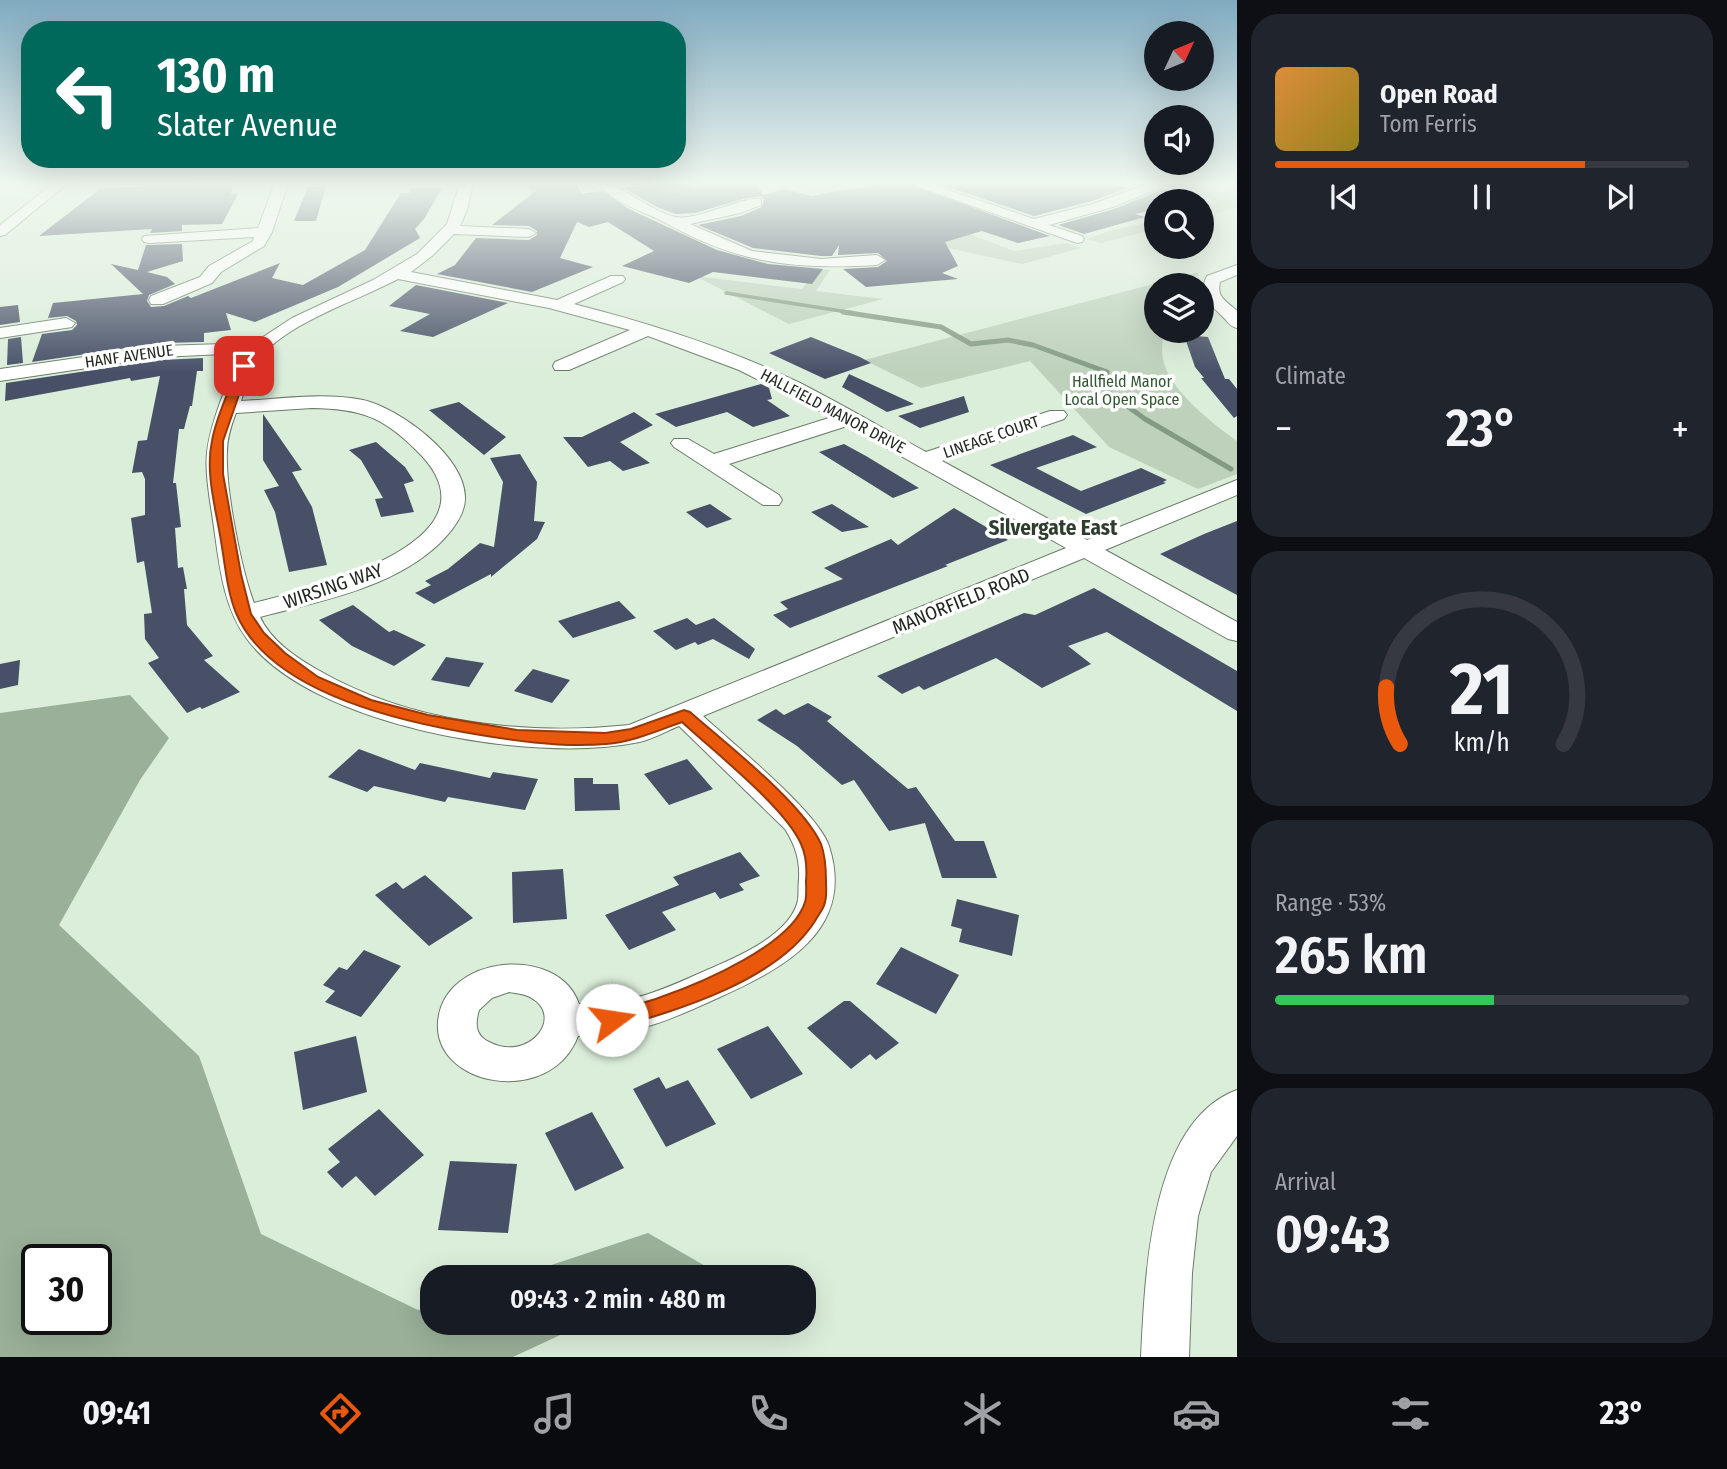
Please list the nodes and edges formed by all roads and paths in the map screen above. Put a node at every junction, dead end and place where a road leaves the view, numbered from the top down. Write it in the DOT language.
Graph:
graph roads {
  1 [pos="254,246"];
  2 [pos="435,246"];
  3 [pos="732,246"];
  4 [pos="877,260"];
  5 [pos="1237,270"];
  6 [pos="396,274"];
  7 [pos="617,279"];
  8 [pos="156,300"];
  9 [pos="561,303"];
  10 [pos="66,323"];
  11 [pos="1237,323"];
  12 [pos="648,329"];
  13 [pos="0,333"];
  14 [pos="259,348"];
  15 [pos="562,366"];
  16 [pos="0,375"];
  17 [pos="228,408"];
  18 [pos="1057,415"];
  19 [pos="850,418"];
  20 [pos="681,443"];
  21 [pos="925,460"];
  22 [pos="712,462"];
  23 [pos="1237,487"];
  24 [pos="771,500"];
  25 [pos="1086,550"];
  26 [pos="243,614"];
  27 [pos="1237,633"];
  28 [pos="684,715"];
  29 [pos="566,1020"];
  30 [pos="1237,1108"];
  31 [pos="1165,1357"];
  1 -- 8 [label="street"];
  2 -- 6 [label="street"];
  3 -- 4 [label="street"];
  5 -- 11 [label="street"];
  6 -- 9 [label="street, HALLFIELD MANOR DRIVE"];
  6 -- 14 [label="street"];
  7 -- 9 [label="street"];
  9 -- 12 [label="street, HALLFIELD MANOR DRIVE"];
  10 -- 13 [label="street"];
  12 -- 15 [label="street"];
  12 -- 19 [label="street, HALLFIELD MANOR DRIVE"];
  14 -- 16 [label="street, HANF AVENUE"];
  14 -- 17 [label="street"];
  17 -- 26 [label="street"];
  17 -- 26 [label="street, WIRSING WAY"];
  18 -- 21 [label="street, LINEAGE COURT"];
  19 -- 21 [label="street, HALLFIELD MANOR DRIVE"];
  19 -- 22 [label="street"];
  20 -- 22 [label="street"];
  21 -- 25 [label="street, HALLFIELD MANOR DRIVE"];
  22 -- 24 [label="street"];
  23 -- 25 [label="street, MANORFIELD ROAD"];
  25 -- 27 [label="street, HALLFIELD MANOR DRIVE"];
  25 -- 28 [label="street, MANORFIELD ROAD"];
  26 -- 28 [label="street, MANORFIELD ROAD"];
  28 -- 29 [label="street"];
  30 -- 31 [label="street"];
}
